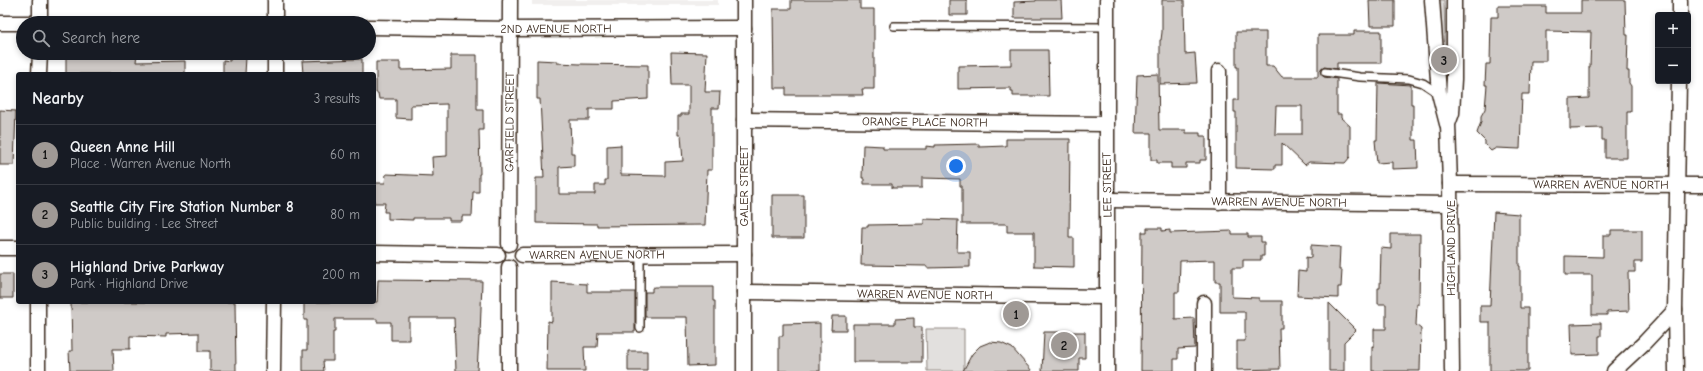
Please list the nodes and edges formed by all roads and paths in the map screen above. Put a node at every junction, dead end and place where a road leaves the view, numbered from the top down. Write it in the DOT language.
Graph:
graph roads {
  1 [pos="40,0"];
  2 [pos="275,0"];
  3 [pos="510,0"];
  4 [pos="744,0"];
  5 [pos="1107,0"];
  6 [pos="1432,0"];
  7 [pos="1454,0"];
  8 [pos="1680,0"];
  9 [pos="1680,12"];
  10 [pos="40,16"];
  11 [pos="275,16"];
  12 [pos="0,23"];
  13 [pos="16,23"];
  14 [pos="894,26"];
  15 [pos="376,27"];
  16 [pos="1107,27"];
  17 [pos="744,28"];
  18 [pos="510,29"];
  19 [pos="40,60"];
  20 [pos="275,60"];
  21 [pos="1220,70"];
  22 [pos="39,72"];
  23 [pos="275,72"];
  24 [pos="1324,72"];
  25 [pos="1679,84"];
  26 [pos="1439,93"];
  27 [pos="744,120"];
  28 [pos="1106,124"];
  29 [pos="1448,124"];
  30 [pos="1450,184"];
  31 [pos="1677,184"];
  32 [pos="1703,185"];
  33 [pos="1108,200"];
  34 [pos="1219,202"];
  35 [pos="1450,204"];
  36 [pos="510,244"];
  37 [pos="0,248"];
  38 [pos="16,248"];
  39 [pos="376,253"];
  40 [pos="744,254"];
  41 [pos="498,255"];
  42 [pos="640,255"];
  43 [pos="522,256"];
  44 [pos="509,267"];
  45 [pos="744,292"];
  46 [pos="1107,297"];
  47 [pos="1204,303"];
  48 [pos="38,304"];
  49 [pos="274,304"];
  50 [pos="1675,310"];
  51 [pos="640,328"];
  52 [pos="38,371"];
  53 [pos="273,371"];
  54 [pos="508,371"];
  55 [pos="744,371"];
  56 [pos="1107,371"];
  57 [pos="1204,371"];
  58 [pos="1452,371"];
  59 [pos="1614,371"];
  60 [pos="1676,371"];
  1 -- 10 [label="street"];
  2 -- 11 [label="street"];
  3 -- 18 [label="street, GARFIELD STREET"];
  4 -- 17 [label="street, GALER STREET"];
  5 -- 16 [label="street, LEE STREET"];
  6 -- 26 [label="street, HIGHLAND DRIVE"];
  7 -- 29 [label="street, HIGHLAND DRIVE"];
  8 -- 9 [label="street"];
  12 -- 13 [label="street"];
  14 -- 16 [label="lane"];
  15 -- 18 [label="street, 2ND AVENUE NORTH"];
  16 -- 28 [label="street, LEE STREET"];
  17 -- 18 [label="street, 2ND AVENUE NORTH"];
  17 -- 27 [label="street, GALER STREET"];
  18 -- 36 [label="street, GARFIELD STREET"];
  19 -- 22 [label="street"];
  20 -- 23 [label="street"];
  21 -- 34 [label="street"];
  24 -- 26 [label="lane"];
  25 -- 31 [label="street"];
  26 -- 29 [label="street, HIGHLAND DRIVE"];
  27 -- 28 [label="street, ORANGE PLACE NORTH"];
  27 -- 40 [label="street, GALER STREET"];
  28 -- 33 [label="street, LEE STREET"];
  29 -- 30 [label="street, HIGHLAND DRIVE"];
  30 -- 31 [label="street, WARREN AVENUE NORTH"];
  30 -- 35 [label="street, HIGHLAND DRIVE"];
  31 -- 32 [label="street, WARREN AVENUE NORTH"];
  31 -- 50 [label="street"];
  33 -- 34 [label="street, WARREN AVENUE NORTH"];
  33 -- 46 [label="street, LEE STREET"];
  34 -- 35 [label="street, WARREN AVENUE NORTH"];
  35 -- 58 [label="street, HIGHLAND DRIVE"];
  36 -- 41 [label="street"];
  36 -- 43 [label="street"];
  37 -- 38 [label="street"];
  39 -- 41 [label="street"];
  40 -- 42 [label="street, WARREN AVENUE NORTH"];
  40 -- 45 [label="street, GALER STREET"];
  41 -- 44 [label="street"];
  42 -- 43 [label="street, WARREN AVENUE NORTH"];
  42 -- 51 [label="lane"];
  43 -- 44 [label="street"];
  44 -- 54 [label="street"];
  45 -- 46 [label="street, WARREN AVENUE NORTH"];
  45 -- 55 [label="street, GALER STREET"];
  46 -- 56 [label="street, LEE STREET"];
  47 -- 57 [label="street"];
  48 -- 52 [label="street"];
  49 -- 53 [label="street"];
  50 -- 59 [label="street"];
  50 -- 60 [label="street"];
}
